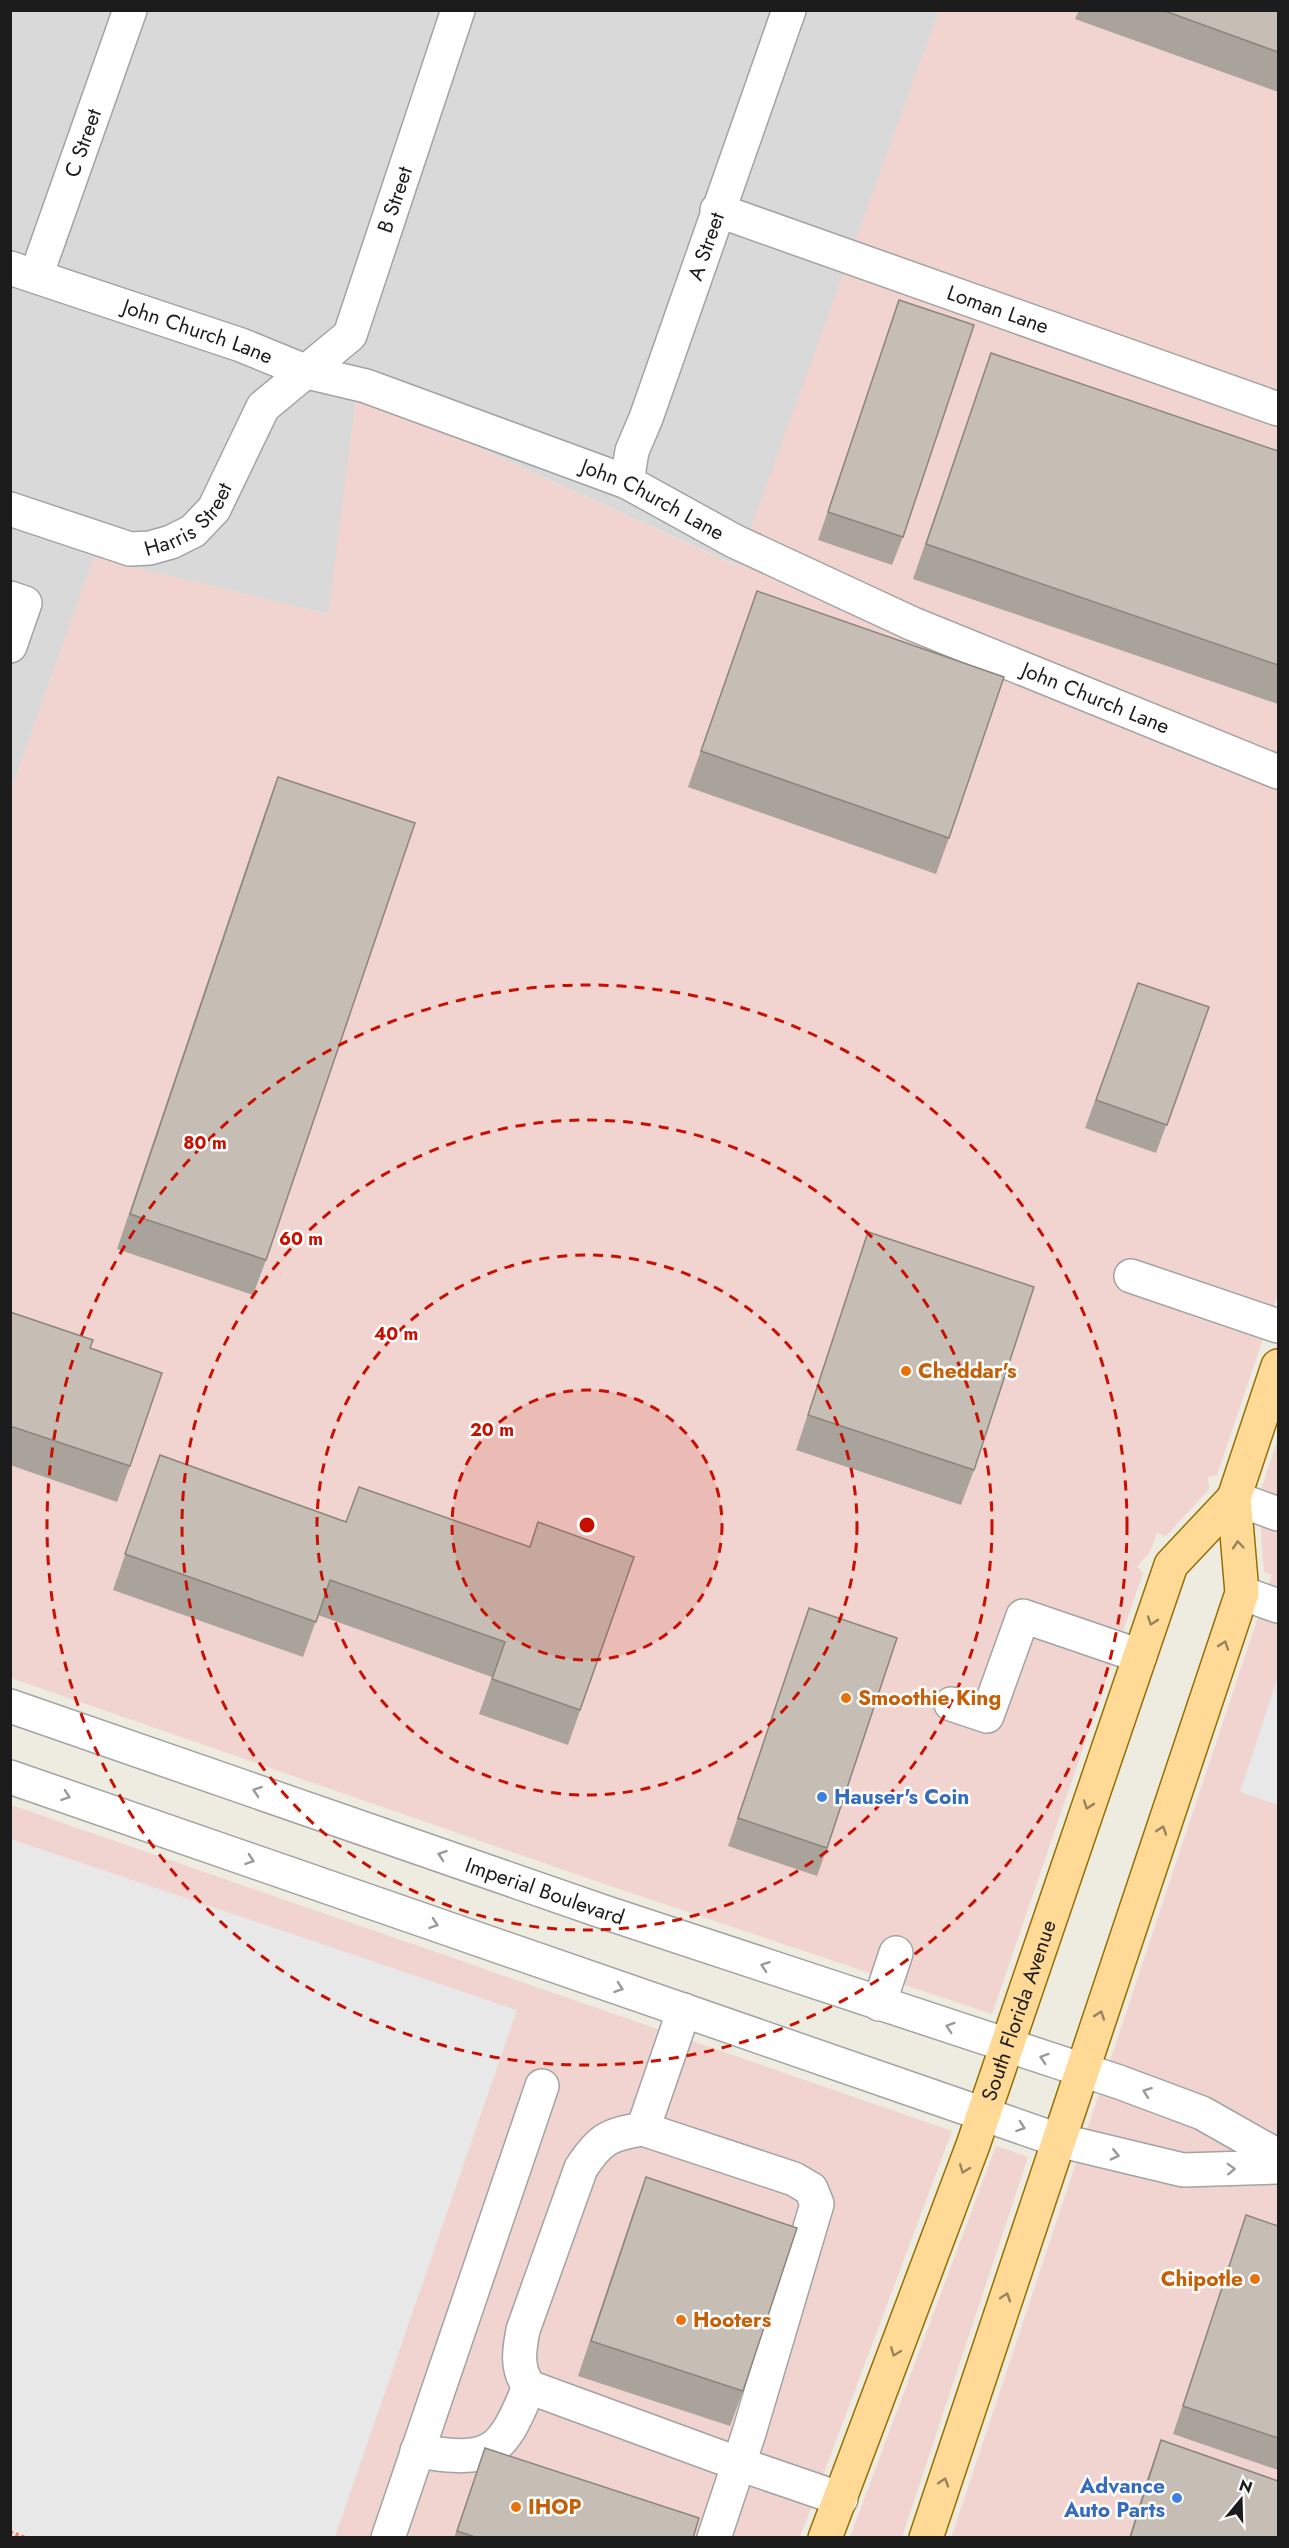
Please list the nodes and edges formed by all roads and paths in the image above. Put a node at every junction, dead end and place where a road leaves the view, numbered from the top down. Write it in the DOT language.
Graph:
graph roads {
  1 [pos="130,10"];
  2 [pos="458,10"];
  3 [pos="789,10"];
  4 [pos="717,210"];
  5 [pos="23,272"];
  6 [pos="307,372"];
  7 [pos="1278,409"];
  8 [pos="627,482"];
  9 [pos="10,509"];
  10 [pos="10,598"];
  11 [pos="10,645"];
  12 [pos="1278,772"];
  13 [pos="1131,1276"];
  14 [pos="1278,1326"];
  15 [pos="1278,1366"];
  16 [pos="1234,1498"];
  17 [pos="1278,1514"];
  18 [pos="1242,1593"];
  19 [pos="1278,1606"];
  20 [pos="1140,1656"];
  21 [pos="951,1704"];
  22 [pos="10,1706"];
  23 [pos="10,1777"];
  24 [pos="896,1953"];
  25 [pos="879,2004"];
  26 [pos="684,2010"];
  27 [pos="1006,2046"];
  28 [pos="1082,2070"];
  29 [pos="542,2086"];
  30 [pos="983,2114"];
  31 [pos="643,2129"];
  32 [pos="1058,2140"];
  33 [pos="1278,2156"];
  34 [pos="1278,2167"];
  35 [pos="529,2387"];
  36 [pos="417,2451"];
  37 [pos="739,2464"];
  38 [pos="841,2499"];
  39 [pos="10,2532"];
  40 [pos="26,2538"];
  41 [pos="388,2538"];
  42 [pos="714,2538"];
  43 [pos="825,2538"];
  44 [pos="926,2538"];
  1 -- 5 [label="street, C Street"];
  2 -- 6 [label="street, B Street"];
  3 -- 4 [label="street, A Street"];
  4 -- 7 [label="street, Loman Lane"];
  4 -- 8 [label="street, A Street"];
  5 -- 6 [label="street, John Church Lane"];
  6 -- 8 [label="street, John Church Lane"];
  6 -- 9 [label="street, Harris Street"];
  8 -- 12 [label="street, John Church Lane"];
  10 -- 11 [label="street"];
  13 -- 14 [label="street"];
  15 -- 16 [label="main road, South Florida Avenue"];
  16 -- 17 [label="street"];
  18 -- 16 [label="main road, South Florida Avenue, one-way"];
  16 -- 20 [label="main road, South Florida Avenue, one-way"];
  18 -- 19 [label="street"];
  28 -- 18 [label="main road, South Florida Avenue, one-way"];
  20 -- 21 [label="street"];
  20 -- 27 [label="main road, South Florida Avenue, one-way"];
  25 -- 22 [label="street, Imperial Boulevard, one-way"];
  23 -- 26 [label="street, one-way"];
  24 -- 25 [label="street"];
  27 -- 25 [label="street, Imperial Boulevard, one-way"];
  26 -- 30 [label="street"];
  26 -- 31 [label="street"];
  28 -- 27 [label="street, Imperial Boulevard, one-way"];
  27 -- 30 [label="main road, South Florida Avenue"];
  28 -- 32 [label="main road, South Florida Avenue"];
  33 -- 28 [label="street, Imperial Boulevard, one-way"];
  29 -- 36 [label="street"];
  30 -- 32 [label="street, one-way"];
  30 -- 38 [label="main road, South Florida Avenue, one-way"];
  31 -- 35 [label="street"];
  31 -- 37 [label="street"];
  32 -- 34 [label="street, one-way"];
  44 -- 32 [label="main road, South Florida Avenue, one-way"];
  35 -- 36 [label="street"];
  35 -- 37 [label="street"];
  36 -- 41 [label="street"];
  37 -- 38 [label="street"];
  37 -- 42 [label="street"];
  38 -- 43 [label="main road, South Florida Avenue"];
  39 -- 40 [label="path"];
}
